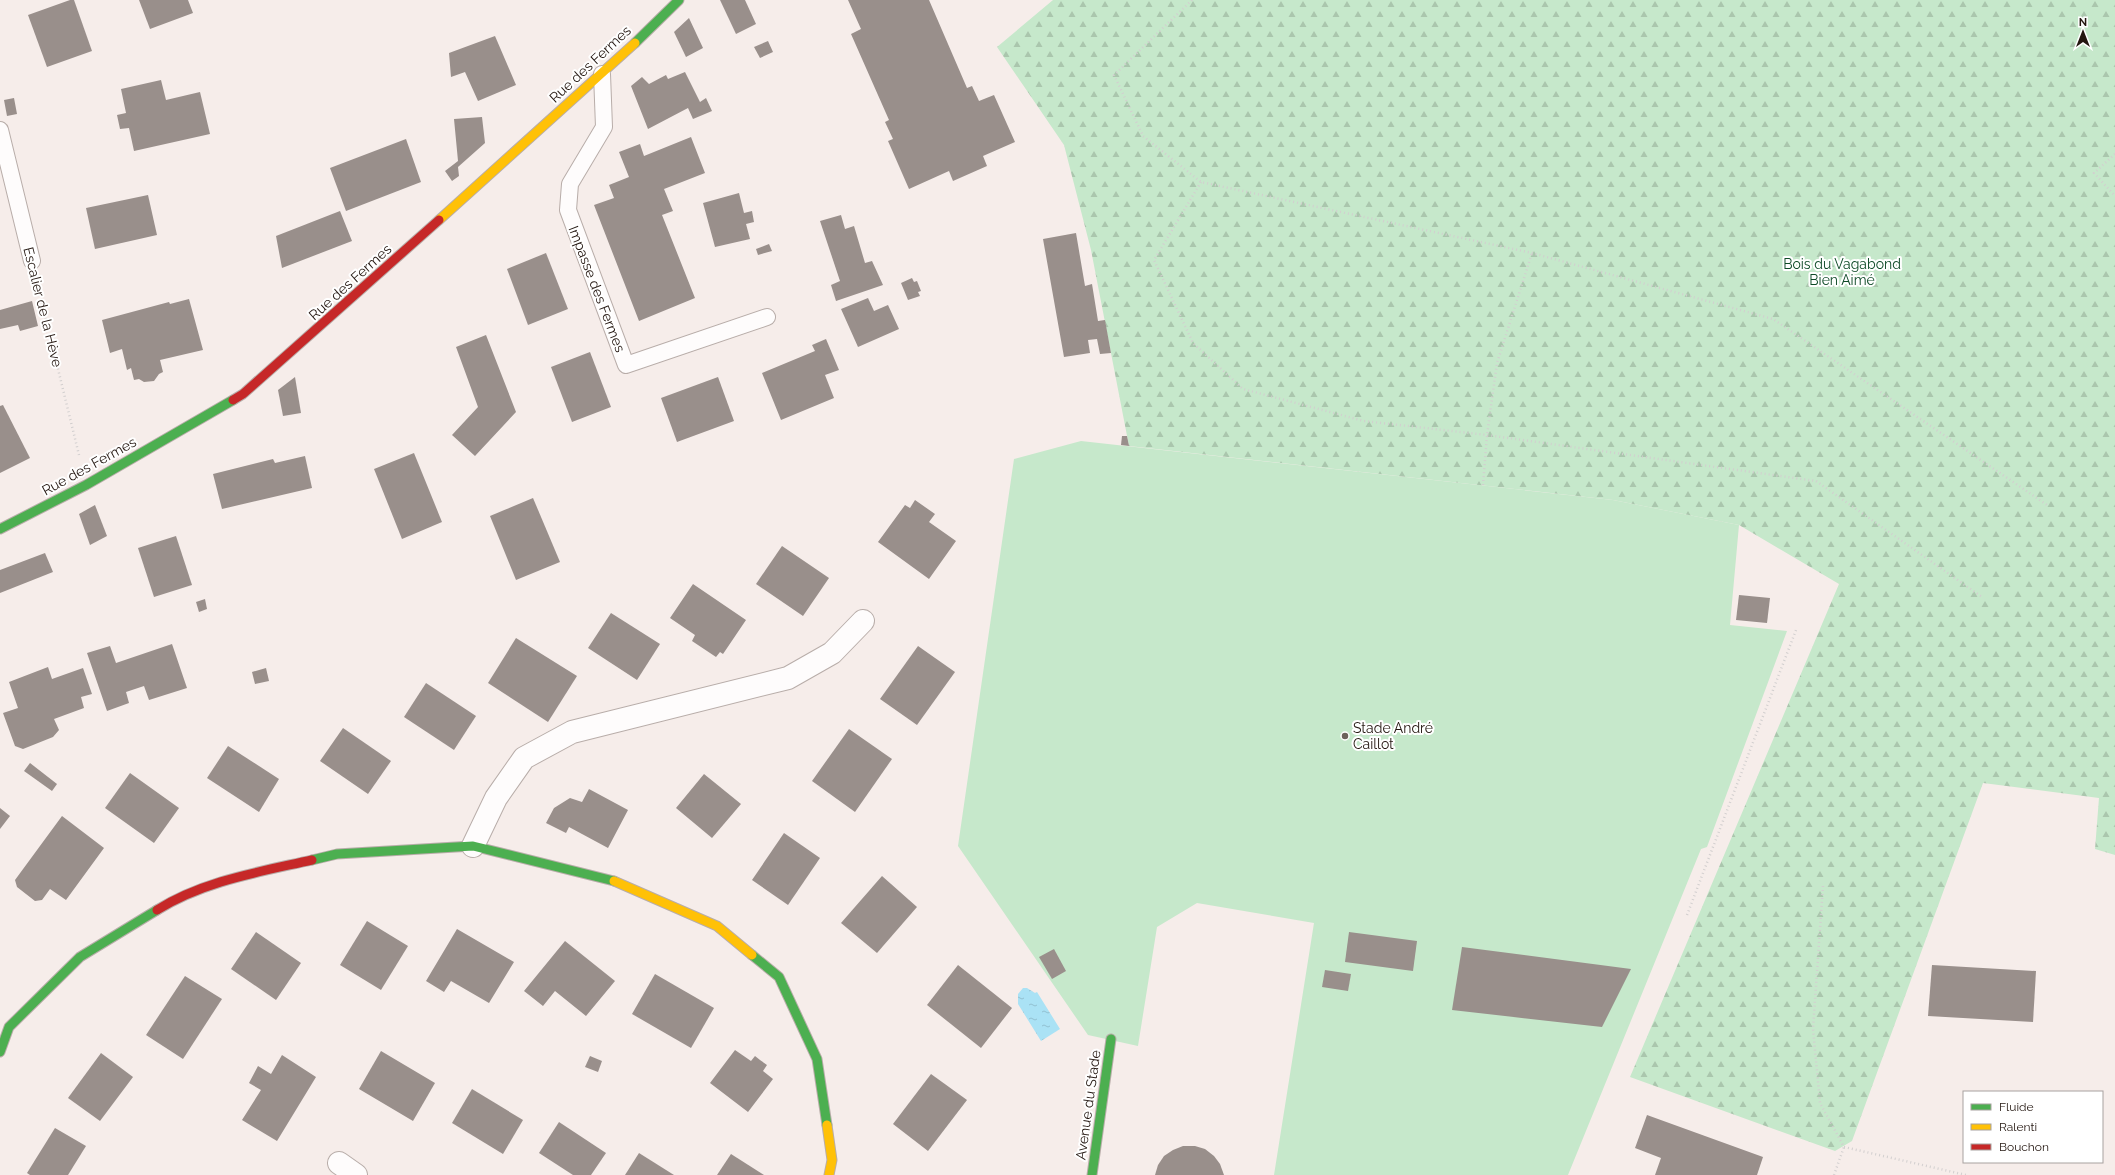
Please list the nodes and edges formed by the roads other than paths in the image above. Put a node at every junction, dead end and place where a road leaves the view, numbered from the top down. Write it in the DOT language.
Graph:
graph roads {
  1 [pos="679,0"];
  2 [pos="602,74"];
  3 [pos="0,130"];
  4 [pos="32,261"];
  5 [pos="767,317"];
  6 [pos="0,529"];
  7 [pos="863,621"];
  8 [pos="473,846"];
  9 [pos="4,1023"];
  10 [pos="1111,1039"];
  11 [pos="0,1052"];
  12 [pos="829,1175"];
  13 [pos="1092,1175"];
  1 -- 2 [label="street, Rue des Fermes"];
  2 -- 5 [label="lane, Impasse des Fermes"];
  2 -- 6 [label="street, Rue des Fermes"];
  3 -- 4 [label="lane, Escalier de la Hève"];
  7 -- 8 [label="street"];
  8 -- 9 [label="street"];
  8 -- 12 [label="street"];
  9 -- 11 [label="street"];
  10 -- 13 [label="street, Avenue du Stade"];
}
